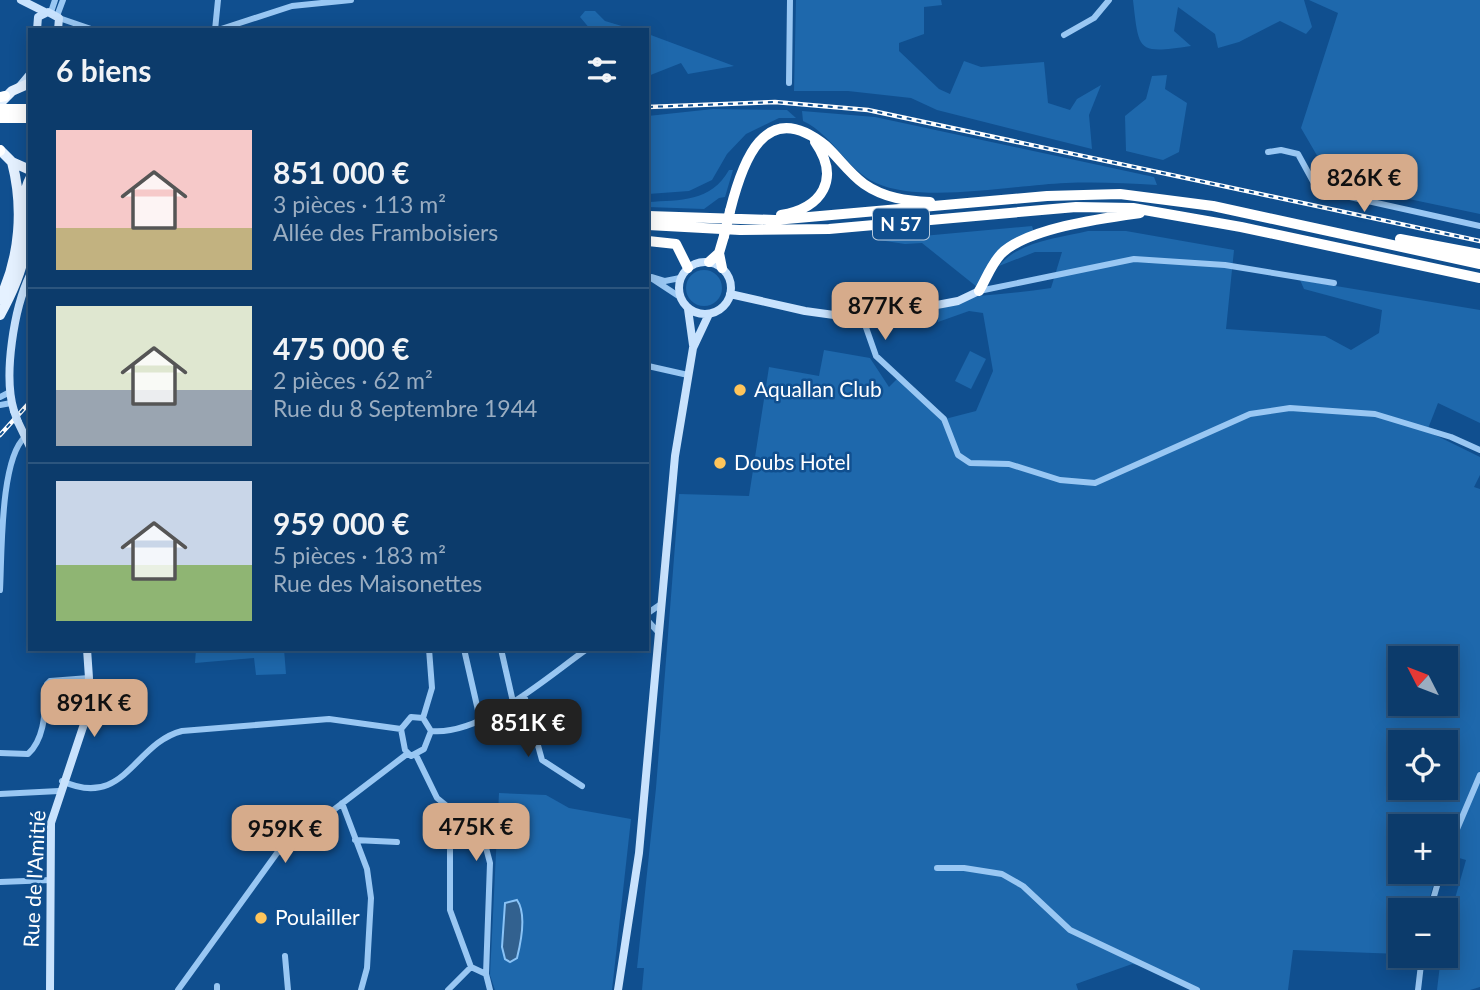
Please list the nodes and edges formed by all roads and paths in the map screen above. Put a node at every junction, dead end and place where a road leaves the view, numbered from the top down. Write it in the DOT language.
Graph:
graph roads {
  1 [pos="55,0"];
  2 [pos="63,0"];
  3 [pos="218,0"];
  4 [pos="351,0"];
  5 [pos="790,0"];
  6 [pos="1109,0"];
  7 [pos="22,1"];
  8 [pos="53,14"];
  9 [pos="37,25"];
  10 [pos="59,28"];
  11 [pos="89,28"];
  12 [pos="216,28"];
  13 [pos="222,28"];
  14 [pos="1064,35"];
  15 [pos="28,76"];
  16 [pos="789,83"];
  17 [pos="28,84"];
  18 [pos="19,87"];
  19 [pos="1,100"];
  20 [pos="0,109"];
  21 [pos="28,109"];
  22 [pos="0,118"];
  23 [pos="28,118"];
  24 [pos="811,137"];
  25 [pos="0,150"];
  26 [pos="1268,152"];
  27 [pos="12,162"];
  28 [pos="28,169"];
  29 [pos="28,184"];
  30 [pos="968,204"];
  31 [pos="1155,211"];
  32 [pos="1243,212"];
  33 [pos="649,216"];
  34 [pos="740,222"];
  35 [pos="649,225"];
  36 [pos="1480,226"];
  37 [pos="649,241"];
  38 [pos="719,253"];
  39 [pos="1480,254"];
  40 [pos="709,262"];
  41 [pos="1480,264"];
  42 [pos="688,268"];
  43 [pos="722,268"];
  44 [pos="23,276"];
  45 [pos="649,276"];
  46 [pos="649,277"];
  47 [pos="680,278"];
  48 [pos="1480,278"];
  49 [pos="1334,283"];
  50 [pos="2,286"];
  51 [pos="983,292"];
  52 [pos="730,294"];
  53 [pos="680,297"];
  54 [pos="0,299"];
  55 [pos="688,309"];
  56 [pos="709,314"];
  57 [pos="0,315"];
  58 [pos="863,319"];
  59 [pos="693,348"];
  60 [pos="649,366"];
  61 [pos="688,375"];
  62 [pos="4,395"];
  63 [pos="0,405"];
  64 [pos="13,407"];
  65 [pos="28,441"];
  66 [pos="1480,450"];
  67 [pos="0,590"];
  68 [pos="661,604"];
  69 [pos="649,612"];
  70 [pos="649,622"];
  71 [pos="658,632"];
  72 [pos="87,651"];
  73 [pos="429,651"];
  74 [pos="464,651"];
  75 [pos="584,651"];
  76 [pos="502,652"];
  77 [pos="89,678"];
  78 [pos="524,695"];
  79 [pos="513,702"];
  80 [pos="424,718"];
  81 [pos="480,719"];
  82 [pos="401,729"];
  83 [pos="431,731"];
  84 [pos="0,753"];
  85 [pos="407,754"];
  86 [pos="416,755"];
  87 [pos="1480,775"];
  88 [pos="62,781"];
  89 [pos="582,786"];
  90 [pos="59,791"];
  91 [pos="0,794"];
  92 [pos="342,803"];
  93 [pos="453,814"];
  94 [pos="1458,827"];
  95 [pos="355,840"];
  96 [pos="397,842"];
  97 [pos="937,868"];
  98 [pos="51,880"];
  99 [pos="0,882"];
  100 [pos="285,956"];
  101 [pos="471,967"];
  102 [pos="1421,968"];
  103 [pos="486,974"];
  104 [pos="50,990"];
  105 [pos="178,990"];
  106 [pos="289,990"];
  107 [pos="361,990"];
  108 [pos="447,990"];
  109 [pos="490,990"];
  110 [pos="618,990"];
  111 [pos="1197,990"];
  112 [pos="1418,990"];
  1 -- 8 [label="street"];
  2 -- 8 [label="street"];
  3 -- 12 [label="street"];
  4 -- 13 [label="street"];
  5 -- 16 [label="street"];
  6 -- 14 [label="street"];
  7 -- 8 [label="main road"];
  7 -- 9 [label="main road"];
  8 -- 9 [label="main road"];
  8 -- 10 [label="main road"];
  8 -- 11 [label="street"];
  15 -- 18 [label="main road"];
  17 -- 18 [label="main road"];
  18 -- 19 [label="main road"];
  20 -- 21 [label="highway"];
  22 -- 23 [label="highway"];
  24 -- 30 [label="highway"];
  24 -- 34 [label="highway"];
  24 -- 38 [label="highway, bridge"];
  25 -- 27 [label="main road"];
  26 -- 36 [label="street"];
  27 -- 28 [label="main road"];
  27 -- 44 [label="main road"];
  29 -- 44 [label="main road"];
  30 -- 32 [label="highway, N 57"];
  30 -- 34 [label="highway, N 57"];
  31 -- 35 [label="highway, N 57"];
  31 -- 48 [label="highway, N 57"];
  31 -- 51 [label="highway"];
  32 -- 39 [label="highway"];
  32 -- 41 [label="highway, N 57"];
  33 -- 34 [label="highway, N 57"];
  37 -- 42 [label="highway"];
  38 -- 40 [label="highway"];
  38 -- 43 [label="highway"];
  40 -- 42 [label="main road"];
  40 -- 43 [label="main road"];
  42 -- 47 [label="main road"];
  43 -- 52 [label="main road"];
  44 -- 50 [label="main road"];
  44 -- 57 [label="main road"];
  44 -- 62 [label="main road"];
  45 -- 47 [label="street"];
  46 -- 53 [label="street"];
  47 -- 53 [label="main road"];
  49 -- 51 [label="street"];
  50 -- 54 [label="main road"];
  51 -- 58 [label="main road"];
  52 -- 56 [label="main road"];
  52 -- 58 [label="main road"];
  53 -- 55 [label="main road"];
  55 -- 56 [label="main road"];
  55 -- 59 [label="main road"];
  56 -- 59 [label="main road"];
  58 -- 66 [label="street"];
  59 -- 61 [label="main road"];
  60 -- 61 [label="street"];
  61 -- 68 [label="main road"];
  62 -- 64 [label="main road"];
  63 -- 64 [label="street"];
  64 -- 65 [label="main road, bridge"];
  65 -- 67 [label="street"];
  68 -- 69 [label="street"];
  68 -- 71 [label="main road"];
  70 -- 71 [label="street"];
  71 -- 110 [label="main road"];
  72 -- 77 [label="main road, Rue de l'Amitié"];
  73 -- 80 [label="street"];
  74 -- 81 [label="street"];
  75 -- 78 [label="street"];
  76 -- 79 [label="street"];
  77 -- 84 [label="street"];
  77 -- 88 [label="main road, Rue de l'Amitié"];
  78 -- 79 [label="street"];
  78 -- 89 [label="street"];
  79 -- 81 [label="street"];
  80 -- 82 [label="street"];
  80 -- 83 [label="street"];
  81 -- 83 [label="street"];
  82 -- 85 [label="street"];
  82 -- 88 [label="street"];
  83 -- 86 [label="street"];
  85 -- 86 [label="street"];
  85 -- 92 [label="street"];
  86 -- 93 [label="street"];
  87 -- 94 [label="street"];
  88 -- 90 [label="main road, Rue de l'Amitié"];
  90 -- 91 [label="street"];
  90 -- 98 [label="main road, Rue de l'Amitié"];
  92 -- 95 [label="street"];
  92 -- 105 [label="street"];
  93 -- 101 [label="street"];
  93 -- 103 [label="street"];
  95 -- 96 [label="street"];
  95 -- 107 [label="street"];
  97 -- 111 [label="street"];
  98 -- 99 [label="street"];
  98 -- 104 [label="main road, Rue de l'Amitié"];
  100 -- 106 [label="street"];
  101 -- 103 [label="street"];
  101 -- 108 [label="street"];
  102 -- 112 [label="street"];
  103 -- 109 [label="street"];
}
